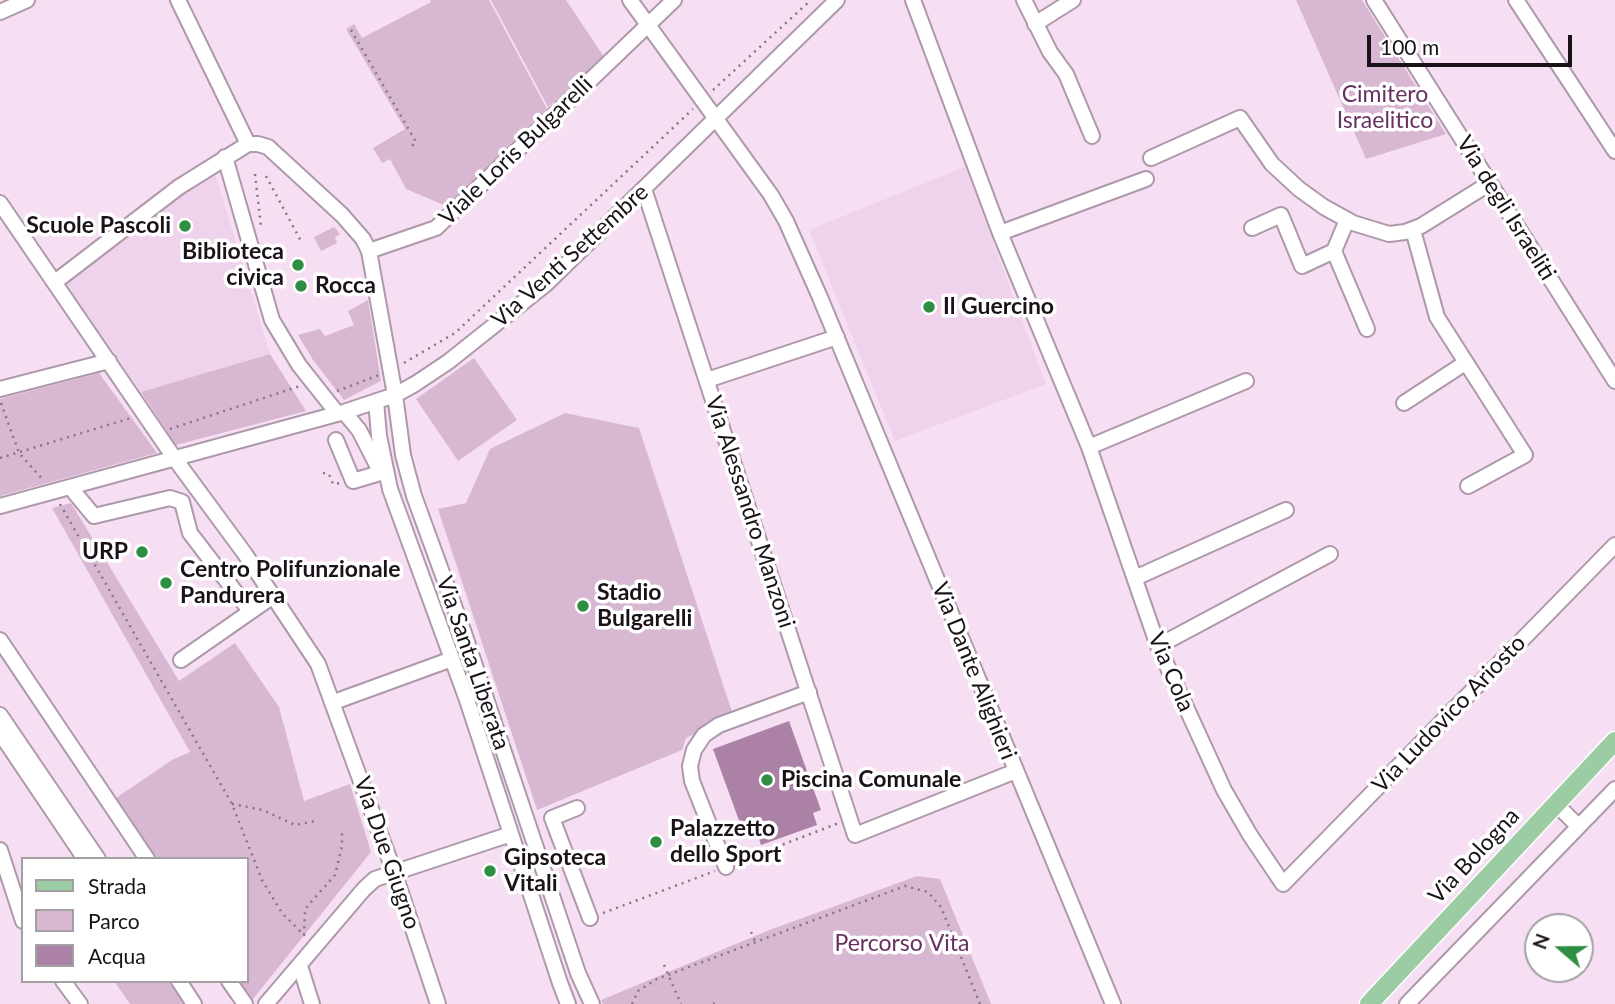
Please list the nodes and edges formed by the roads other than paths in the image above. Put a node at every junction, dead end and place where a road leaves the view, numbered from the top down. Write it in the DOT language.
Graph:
graph roads {
  1 [pos="27,0"];
  2 [pos="178,0"];
  3 [pos="629,0"];
  4 [pos="635,0"];
  5 [pos="674,0"];
  6 [pos="837,0"];
  7 [pos="913,0"];
  8 [pos="1024,0"];
  9 [pos="1073,0"];
  10 [pos="1374,0"];
  11 [pos="1516,0"];
  12 [pos="0,12"];
  13 [pos="649,24"];
  14 [pos="1035,24"];
  15 [pos="715,120"];
  16 [pos="1092,136"];
  17 [pos="248,144"];
  18 [pos="1615,151"];
  19 [pos="225,157"];
  20 [pos="1151,159"];
  21 [pos="1146,179"];
  22 [pos="1490,183"];
  23 [pos="644,189"];
  24 [pos="0,203"];
  25 [pos="1346,220"];
  26 [pos="1252,228"];
  27 [pos="1413,230"];
  28 [pos="1000,233"];
  29 [pos="369,251"];
  30 [pos="1334,251"];
  31 [pos="55,282"];
  32 [pos="1367,329"];
  33 [pos="836,337"];
  34 [pos="108,361"];
  35 [pos="1465,363"];
  36 [pos="707,380"];
  37 [pos="1247,381"];
  38 [pos="1615,381"];
  39 [pos="0,389"];
  40 [pos="395,395"];
  41 [pos="376,401"];
  42 [pos="1404,402"];
  43 [pos="341,412"];
  44 [pos="336,440"];
  45 [pos="1089,447"];
  46 [pos="175,459"];
  47 [pos="380,473"];
  48 [pos="1468,486"];
  49 [pos="70,487"];
  50 [pos="0,506"];
  51 [pos="398,510"];
  52 [pos="1286,510"];
  53 [pos="1615,545"];
  54 [pos="1330,554"];
  55 [pos="1135,578"];
  56 [pos="273,596"];
  57 [pos="250,611"];
  58 [pos="0,640"];
  59 [pos="1158,646"];
  60 [pos="452,659"];
  61 [pos="181,660"];
  62 [pos="809,692"];
  63 [pos="334,702"];
  64 [pos="0,715"];
  65 [pos="0,733"];
  66 [pos="1615,741"];
  67 [pos="1016,771"];
  68 [pos="1615,789"];
  69 [pos="1556,804"];
  70 [pos="577,808"];
  71 [pos="1578,826"];
  72 [pos="511,834"];
  73 [pos="0,850"];
  74 [pos="84,857"];
  75 [pos="97,857"];
  76 [pos="146,857"];
  77 [pos="726,867"];
  78 [pos="394,872"];
  79 [pos="1283,884"];
  80 [pos="21,916"];
  81 [pos="590,918"];
  82 [pos="562,928"];
  83 [pos="544,934"];
  84 [pos="300,966"];
  85 [pos="64,983"];
  86 [pos="180,983"];
  87 [pos="230,983"];
  88 [pos="80,1004"];
  89 [pos="194,1004"];
  90 [pos="244,1004"];
  91 [pos="266,1004"];
  92 [pos="312,1004"];
  93 [pos="438,1004"];
  94 [pos="568,1004"];
  95 [pos="592,1004"];
  96 [pos="1113,1004"];
  97 [pos="1369,1004"];
  98 [pos="1407,1004"];
  1 -- 12 [label="street"];
  2 -- 17 [label="street"];
  3 -- 13 [label="street"];
  4 -- 13 [label="street"];
  5 -- 13 [label="street, Viale Loris Bulgarelli"];
  6 -- 15 [label="street, Via Venti Settembre"];
  7 -- 28 [label="street, Via Cola"];
  8 -- 14 [label="street"];
  9 -- 14 [label="street"];
  10 -- 22 [label="street, Via degli Israeliti"];
  11 -- 18 [label="street"];
  13 -- 15 [label="street, Via Dante Alighieri"];
  13 -- 29 [label="street, Viale Loris Bulgarelli"];
  14 -- 16 [label="street"];
  15 -- 23 [label="street, Via Venti Settembre"];
  15 -- 33 [label="street, Via Dante Alighieri"];
  17 -- 19 [label="street"];
  17 -- 29 [label="street"];
  19 -- 31 [label="street"];
  19 -- 43 [label="street, Via Santa Liberata"];
  20 -- 25 [label="street"];
  21 -- 28 [label="street"];
  22 -- 27 [label="street"];
  22 -- 38 [label="street, Via degli Israeliti"];
  23 -- 36 [label="street, Via Alessandro Manzoni"];
  23 -- 40 [label="street, Via Venti Settembre"];
  24 -- 31 [label="street, Via Due Giugno"];
  25 -- 27 [label="street"];
  25 -- 30 [label="street"];
  26 -- 30 [label="street"];
  27 -- 35 [label="street"];
  28 -- 45 [label="street, Via Cola"];
  29 -- 40 [label="street, Via Santa Liberata"];
  30 -- 32 [label="street"];
  31 -- 34 [label="street, Via Due Giugno"];
  33 -- 36 [label="street"];
  33 -- 67 [label="street, Via Dante Alighieri"];
  34 -- 39 [label="street"];
  34 -- 46 [label="street, Via Due Giugno"];
  35 -- 42 [label="street"];
  35 -- 48 [label="street"];
  36 -- 62 [label="street, Via Alessandro Manzoni"];
  37 -- 45 [label="street"];
  40 -- 41 [label="street, Via Venti Settembre"];
  40 -- 82 [label="street, Via Santa Liberata"];
  41 -- 43 [label="street, Via Venti Settembre"];
  41 -- 51 [label="street, Via Santa Liberata"];
  43 -- 46 [label="street, Via Venti Settembre"];
  43 -- 47 [label="street, Via Santa Liberata"];
  44 -- 47 [label="street"];
  45 -- 55 [label="street, Via Cola"];
  46 -- 49 [label="street, Via Venti Settembre"];
  46 -- 56 [label="street, Via Due Giugno"];
  47 -- 51 [label="street, Via Santa Liberata"];
  49 -- 50 [label="street, Via Venti Settembre"];
  49 -- 57 [label="street"];
  51 -- 60 [label="street, Via Santa Liberata"];
  52 -- 55 [label="street"];
  53 -- 79 [label="street, Via Ludovico Ariosto"];
  54 -- 59 [label="street"];
  55 -- 59 [label="street, Via Cola"];
  56 -- 57 [label="street"];
  56 -- 63 [label="street, Via Due Giugno"];
  57 -- 61 [label="street"];
  58 -- 76 [label="street"];
  59 -- 79 [label="street, Via Cola"];
  60 -- 63 [label="street"];
  60 -- 72 [label="street, Via Santa Liberata"];
  62 -- 67 [label="street, Via Alessandro Manzoni"];
  62 -- 77 [label="street"];
  63 -- 78 [label="street, Via Due Giugno"];
  64 -- 75 [label="street"];
  65 -- 74 [label="street"];
  66 -- 69 [label="main road, Via Bologna"];
  67 -- 96 [label="street, Via Dante Alighieri"];
  68 -- 71 [label="street"];
  69 -- 71 [label="street"];
  69 -- 97 [label="main road, Via Bologna"];
  70 -- 81 [label="street"];
  71 -- 98 [label="street"];
  72 -- 78 [label="street"];
  72 -- 83 [label="street, Via Santa Liberata"];
  73 -- 80 [label="street"];
  78 -- 84 [label="street"];
  78 -- 93 [label="street, Via Due Giugno"];
  82 -- 83 [label="street"];
  82 -- 95 [label="street, Via Santa Liberata"];
  83 -- 94 [label="street, Via Santa Liberata"];
  84 -- 91 [label="street"];
  84 -- 92 [label="street"];
  85 -- 88 [label="street"];
  86 -- 89 [label="street"];
  87 -- 90 [label="street"];
}
